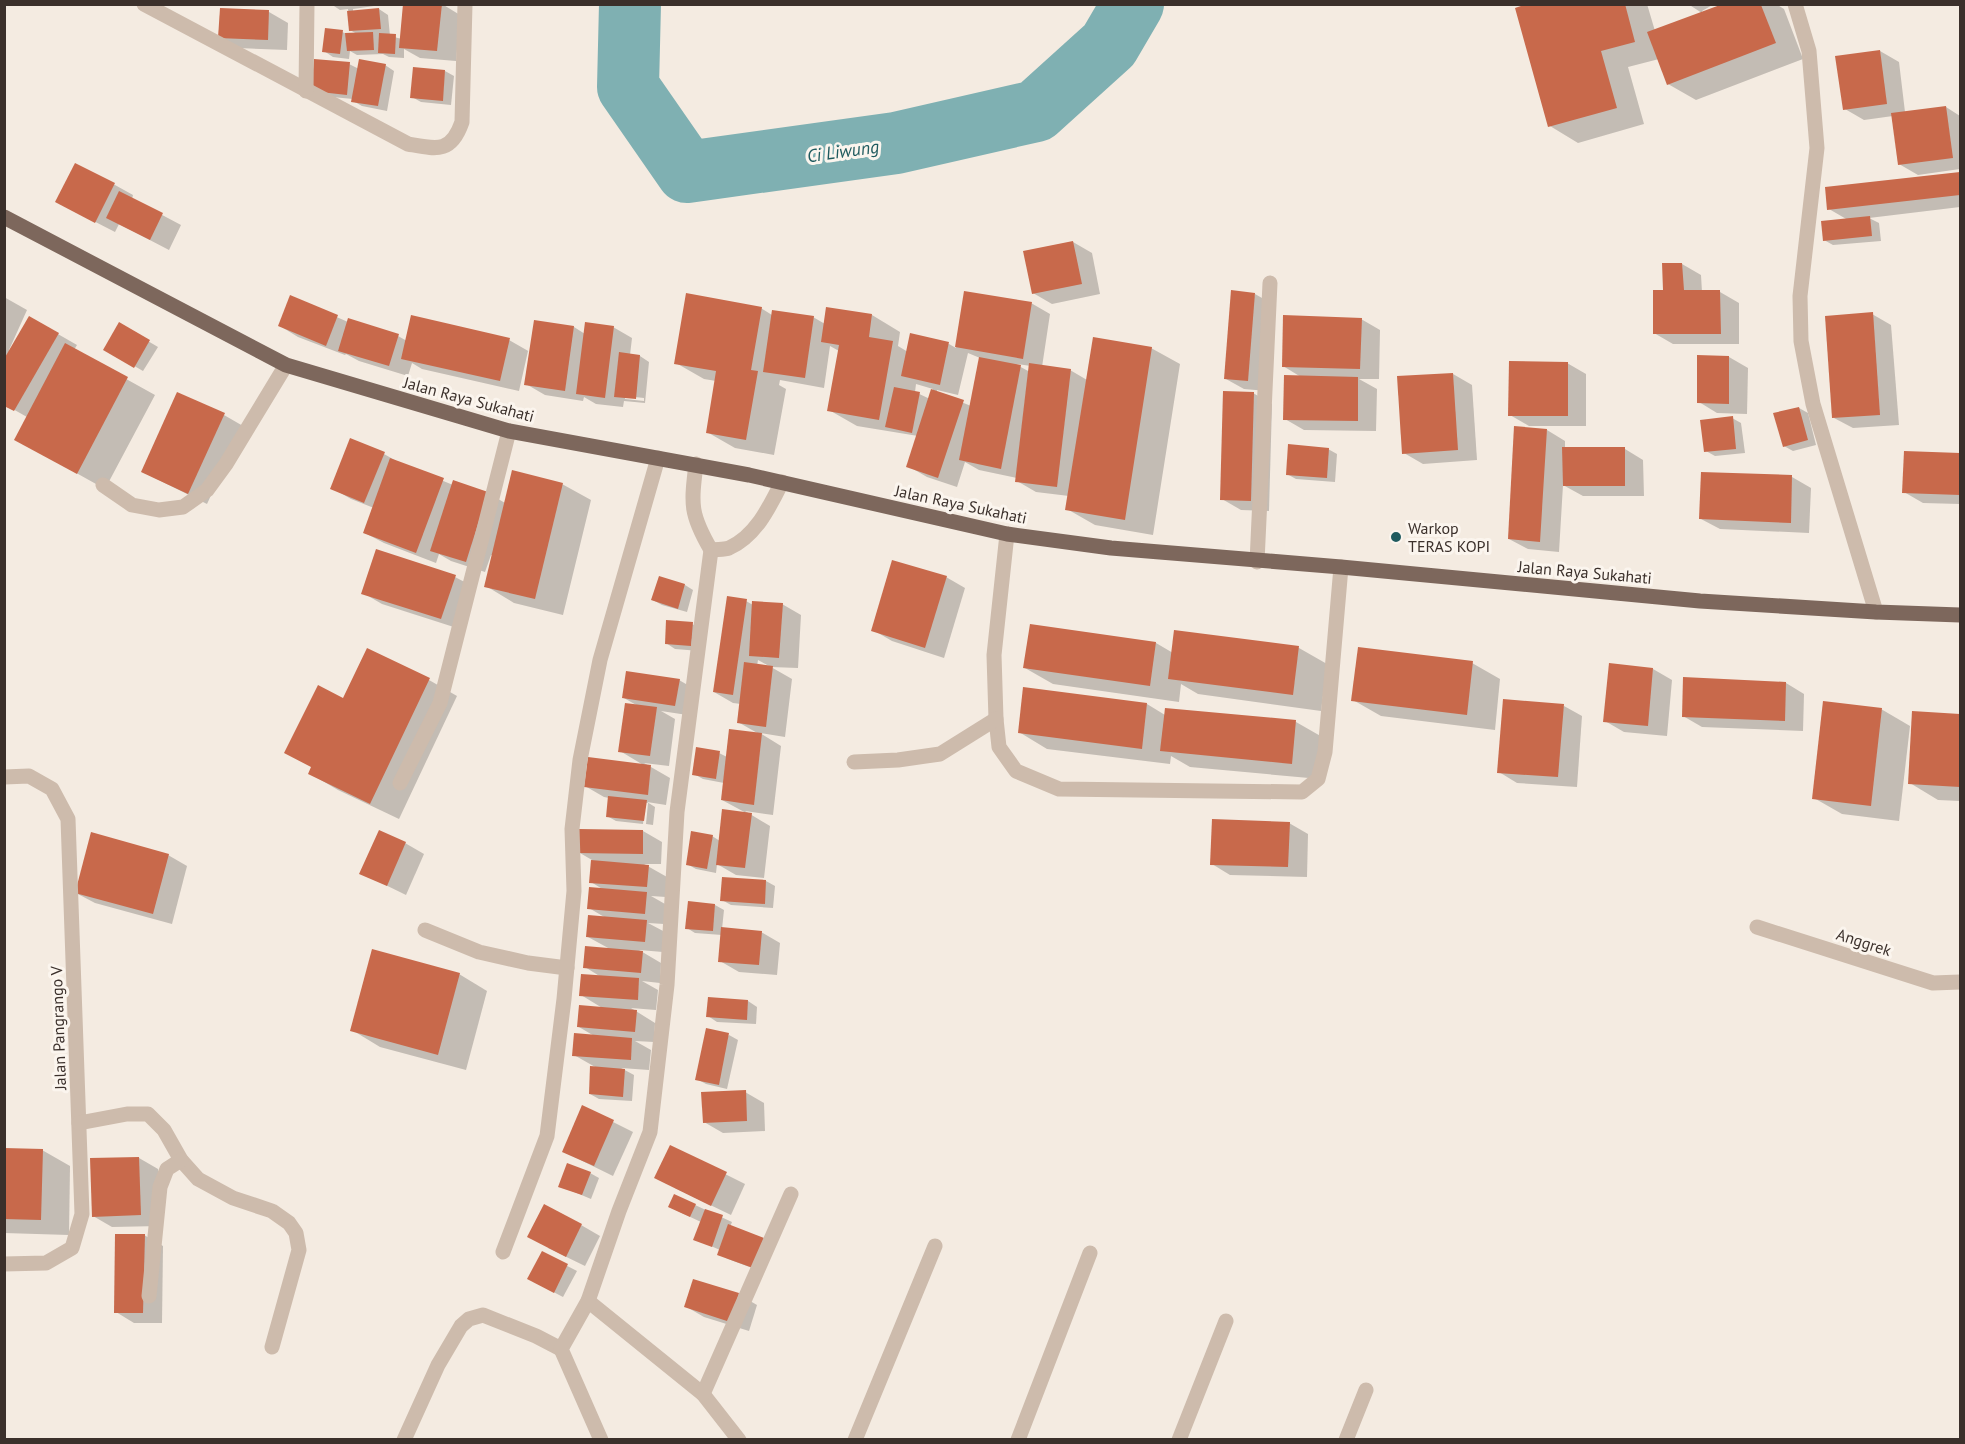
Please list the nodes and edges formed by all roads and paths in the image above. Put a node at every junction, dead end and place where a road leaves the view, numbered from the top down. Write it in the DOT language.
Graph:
graph roads {
  1 [pos="144,4"];
  2 [pos="307,4"];
  3 [pos="465,4"];
  4 [pos="1795,4"];
  5 [pos="306,91"];
  6 [pos="4,217"];
  7 [pos="1270,282"];
  8 [pos="286,365"];
  9 [pos="509,431"];
  10 [pos="658,458"];
  11 [pos="696,464"];
  12 [pos="782,482"];
  13 [pos="103,485"];
  14 [pos="1007,534"];
  15 [pos="711,550"];
  16 [pos="1257,561"];
  17 [pos="1341,567"];
  18 [pos="1876,612"];
  19 [pos="1960,615"];
  20 [pos="996,718"];
  21 [pos="854,762"];
  22 [pos="4,777"];
  23 [pos="400,783"];
  24 [pos="1757,927"];
  25 [pos="425,930"];
  26 [pos="567,968"];
  27 [pos="1960,982"];
  28 [pos="79,1123"];
  29 [pos="181,1160"];
  30 [pos="791,1194"];
  31 [pos="935,1246"];
  32 [pos="503,1252"];
  33 [pos="1090,1253"];
  34 [pos="4,1264"];
  35 [pos="149,1296"];
  36 [pos="588,1301"];
  37 [pos="1226,1321"];
  38 [pos="272,1347"];
  39 [pos="561,1349"];
  40 [pos="1366,1390"];
  41 [pos="703,1394"];
  42 [pos="404,1440"];
  43 [pos="601,1440"];
  44 [pos="739,1440"];
  45 [pos="855,1440"];
  46 [pos="1018,1440"];
  47 [pos="1179,1440"];
  48 [pos="1346,1440"];
  1 -- 5 [label="street"];
  2 -- 5 [label="street"];
  3 -- 5 [label="street"];
  4 -- 18 [label="street"];
  6 -- 8 [label="main road, Jalan Raya Sukahati"];
  7 -- 16 [label="street"];
  8 -- 9 [label="main road, Jalan Raya Sukahati"];
  8 -- 13 [label="street"];
  9 -- 10 [label="main road, Jalan Raya Sukahati"];
  9 -- 23 [label="street"];
  10 -- 11 [label="main road, Jalan Raya Sukahati"];
  10 -- 26 [label="street"];
  11 -- 12 [label="main road, Jalan Raya Sukahati"];
  11 -- 15 [label="street"];
  12 -- 14 [label="main road, Jalan Raya Sukahati"];
  12 -- 15 [label="street"];
  14 -- 16 [label="main road, Jalan Raya Sukahati"];
  14 -- 20 [label="street"];
  15 -- 36 [label="street"];
  16 -- 17 [label="main road, Jalan Raya Sukahati"];
  17 -- 18 [label="main road, Jalan Raya Sukahati"];
  17 -- 20 [label="street"];
  18 -- 19 [label="main road, Jalan Raya Sukahati"];
  20 -- 21 [label="street"];
  22 -- 28 [label="street, Jalan Pangrango V"];
  24 -- 27 [label="street, Anggrek"];
  25 -- 26 [label="street"];
  26 -- 32 [label="street"];
  28 -- 29 [label="street"];
  28 -- 34 [label="street, Jalan Pangrango V"];
  29 -- 35 [label="street"];
  29 -- 38 [label="street"];
  30 -- 41 [label="street"];
  31 -- 45 [label="street"];
  33 -- 46 [label="street"];
  36 -- 39 [label="street"];
  36 -- 41 [label="street"];
  37 -- 47 [label="street"];
  39 -- 42 [label="street"];
  39 -- 43 [label="street"];
  40 -- 48 [label="street"];
  41 -- 44 [label="street"];
}
